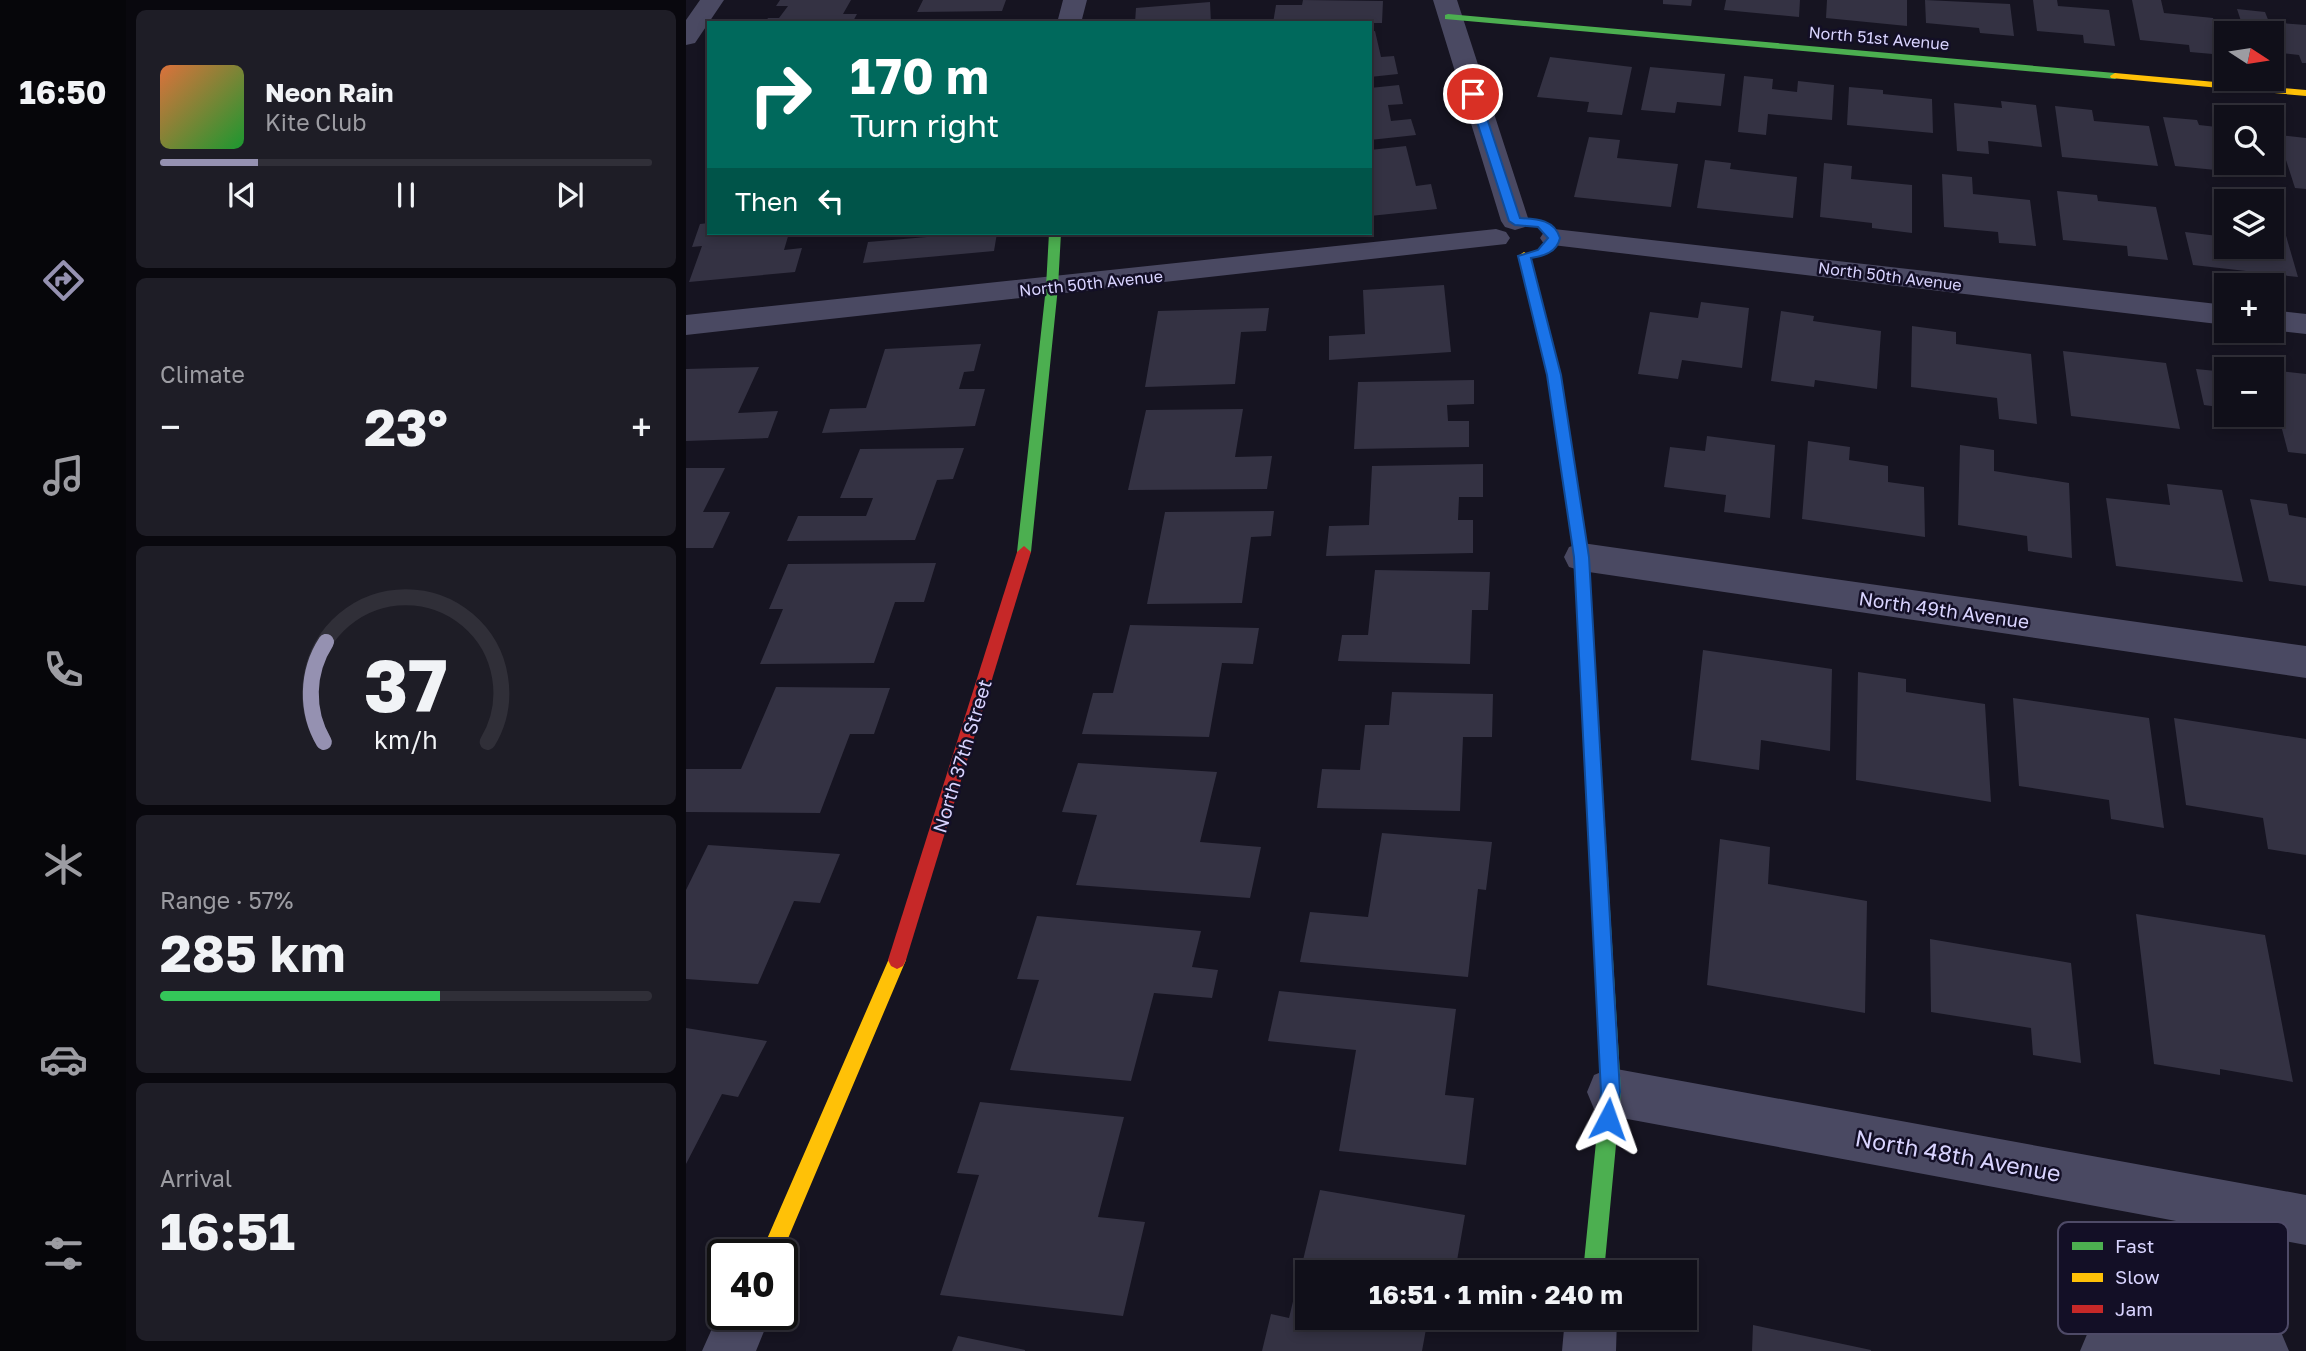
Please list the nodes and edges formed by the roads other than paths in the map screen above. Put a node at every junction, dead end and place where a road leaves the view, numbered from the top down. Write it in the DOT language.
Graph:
graph roads {
  1 [pos="712,0"];
  2 [pos="1075,0"];
  3 [pos="1446,9"];
  4 [pos="1070,21"];
  5 [pos="686,38"];
  6 [pos="2306,93"];
  7 [pos="1505,229"];
  8 [pos="1055,235"];
  9 [pos="1554,238"];
  10 [pos="1524,256"];
  11 [pos="1052,287"];
  12 [pos="2214,314"];
  13 [pos="2284,321"];
  14 [pos="2306,324"];
  15 [pos="686,325"];
  16 [pos="1582,557"];
  17 [pos="2306,662"];
  18 [pos="1611,1092"];
  19 [pos="2306,1220"];
  20 [pos="778,1239"];
  21 [pos="1595,1260"];
  22 [pos="738,1330"];
  23 [pos="1590,1330"];
  24 [pos="2157,1334"];
  25 [pos="2180,1334"];
  26 [pos="729,1351"];
  27 [pos="1589,1351"];
  28 [pos="2108,1351"];
  29 [pos="2262,1351"];
  1 -- 5 [label="street"];
  2 -- 4 [label="street"];
  3 -- 6 [label="street, North 51st Avenue"];
  3 -- 7 [label="street"];
  7 -- 9 [label="street, North 50th Avenue"];
  7 -- 10 [label="street"];
  7 -- 11 [label="street, North 50th Avenue"];
  8 -- 11 [label="street, North 37th Street"];
  9 -- 10 [label="street"];
  9 -- 12 [label="street, North 50th Avenue"];
  10 -- 16 [label="street"];
  11 -- 15 [label="street, North 50th Avenue"];
  11 -- 20 [label="street, North 37th Street"];
  13 -- 14 [label="street"];
  16 -- 17 [label="street, North 49th Avenue"];
  16 -- 18 [label="street"];
  18 -- 19 [label="street, North 48th Avenue"];
  18 -- 21 [label="street"];
  22 -- 26 [label="street"];
  23 -- 27 [label="street"];
  24 -- 28 [label="street"];
  25 -- 29 [label="street"];
}
